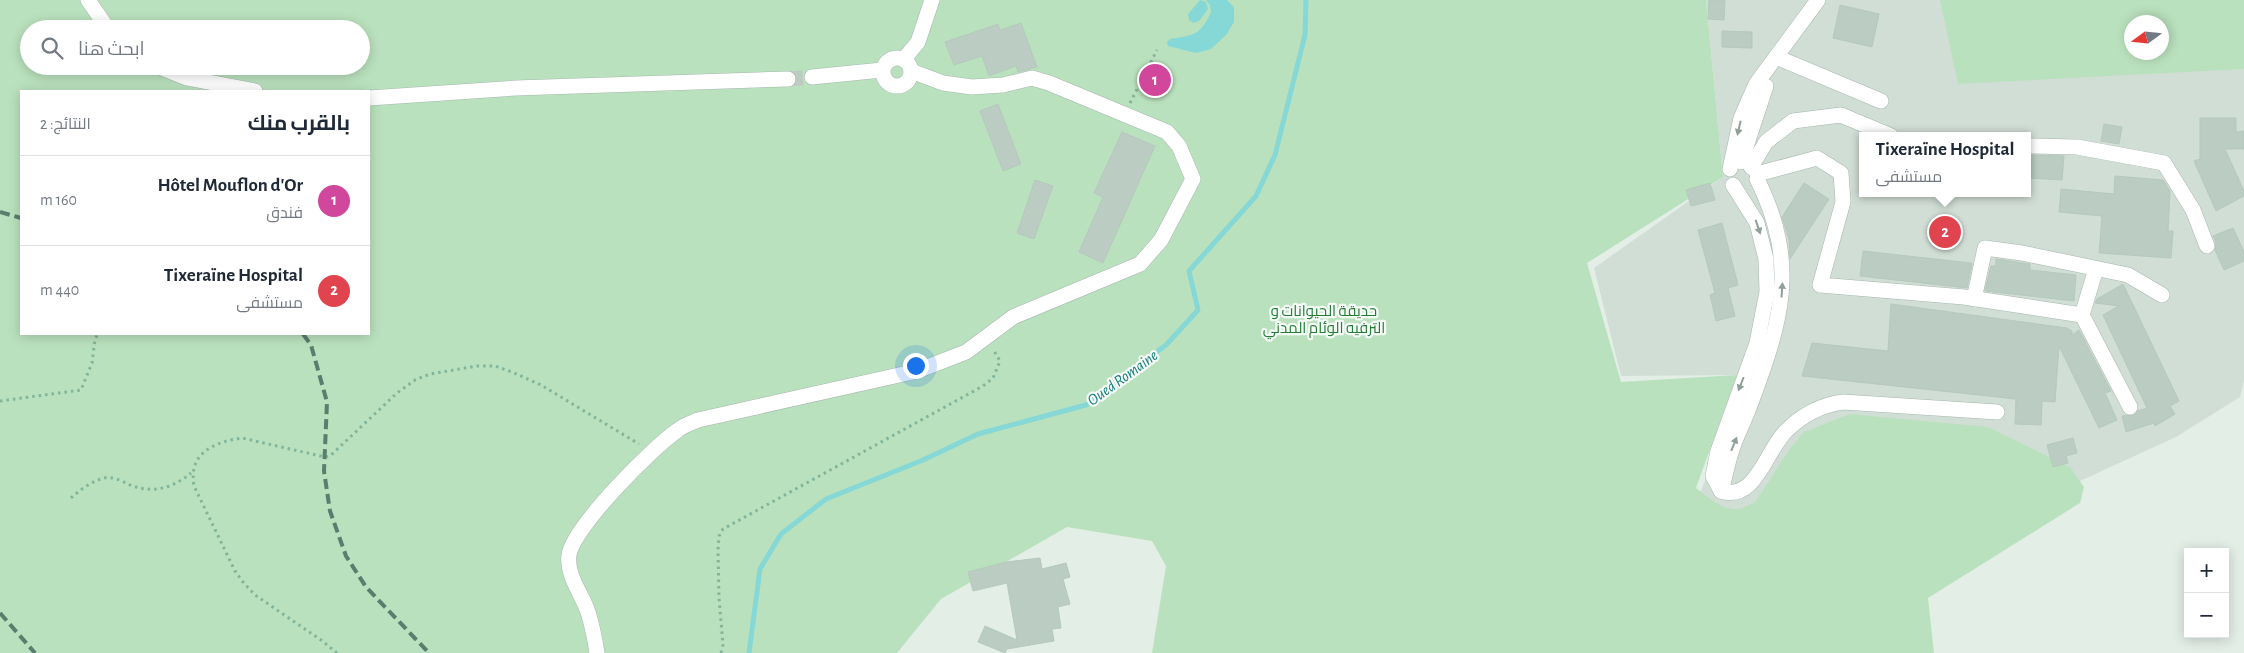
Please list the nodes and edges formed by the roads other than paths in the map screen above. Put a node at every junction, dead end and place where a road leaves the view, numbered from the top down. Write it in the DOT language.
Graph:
graph roads {
  1 [pos="88,0"];
  2 [pos="932,0"];
  3 [pos="1818,0"];
  4 [pos="102,20"];
  5 [pos="1772,63"];
  6 [pos="908,65"];
  7 [pos="882,70"];
  8 [pos="180,75"];
  9 [pos="812,78"];
  10 [pos="788,79"];
  11 [pos="251,90"];
  12 [pos="370,98"];
  13 [pos="1881,101"];
  14 [pos="1881,132"];
  15 [pos="2031,146"];
  16 [pos="1747,170"];
  17 [pos="1733,186"];
  18 [pos="2207,246"];
  19 [pos="2096,269"];
  20 [pos="2162,295"];
  21 [pos="1974,299"];
  22 [pos="2082,315"];
  23 [pos="2130,407"];
  24 [pos="1997,412"];
  25 [pos="1721,491"];
  26 [pos="597,653"];
  1 -- 4 [label="lane"];
  2 -- 6 [label="lane"];
  3 -- 5 [label="lane"];
  5 -- 13 [label="lane"];
  5 -- 16 [label="lane"];
  6 -- 7 [label="lane"];
  6 -- 7 [label="lane"];
  6 -- 26 [label="lane"];
  7 -- 9 [label="lane"];
  8 -- 11 [label="lane"];
  10 -- 12 [label="lane"];
  14 -- 16 [label="lane"];
  15 -- 18 [label="lane"];
  16 -- 17 [label="lane"];
  16 -- 17 [label="lane"];
  16 -- 21 [label="lane"];
  25 -- 16 [label="lane, one-way"];
  17 -- 25 [label="lane, one-way"];
  19 -- 20 [label="lane"];
  19 -- 21 [label="lane"];
  19 -- 22 [label="lane"];
  21 -- 22 [label="lane"];
  22 -- 23 [label="lane"];
  24 -- 25 [label="lane"];
}
